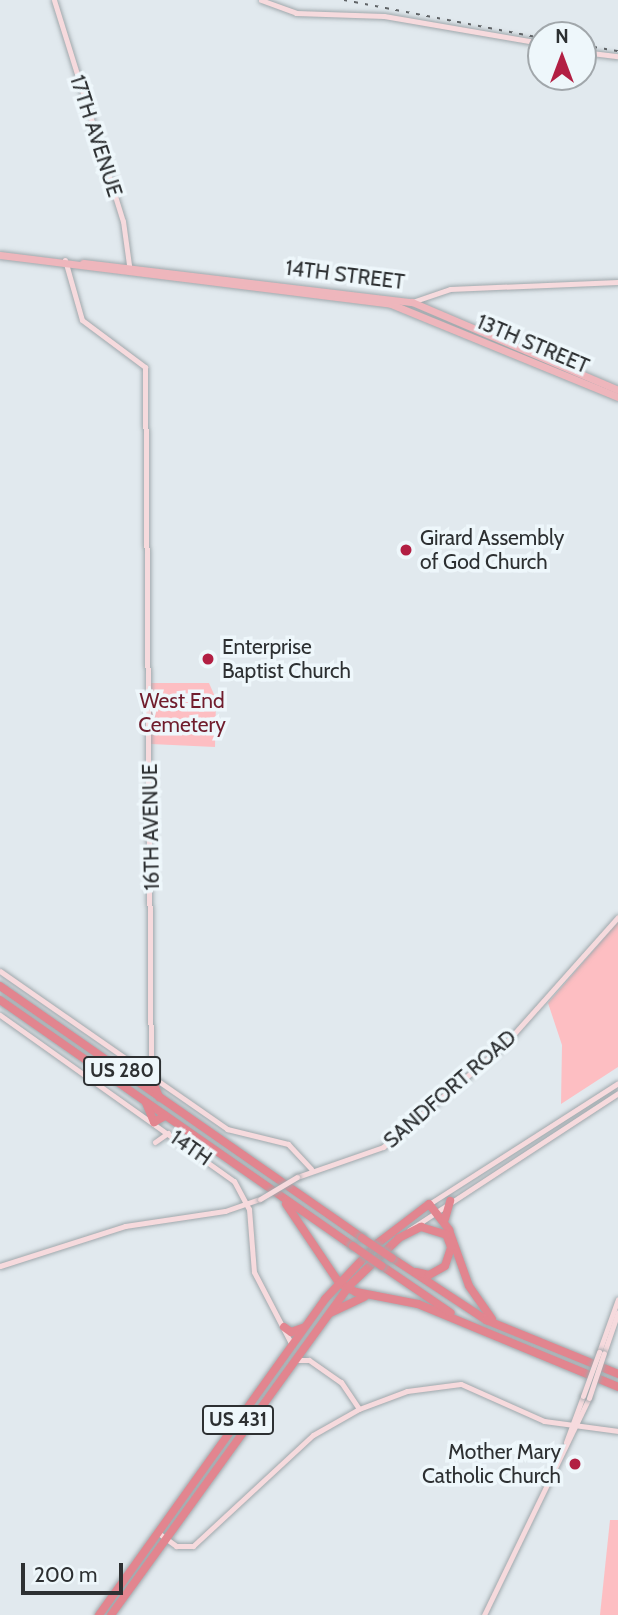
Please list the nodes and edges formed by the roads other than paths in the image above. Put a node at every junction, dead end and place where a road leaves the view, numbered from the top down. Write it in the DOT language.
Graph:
graph roads {
  1 [pos="54,0"];
  2 [pos="261,0"];
  3 [pos="527,41"];
  4 [pos="597,54"];
  5 [pos="618,56"];
  6 [pos="0,253"];
  7 [pos="65,262"];
  8 [pos="131,270"];
  9 [pos="618,282"];
  10 [pos="412,302"];
  11 [pos="436,317"];
  12 [pos="618,390"];
  13 [pos="618,397"];
  14 [pos="618,917"];
  15 [pos="0,971"];
  16 [pos="0,986"];
  17 [pos="0,1000"];
  18 [pos="0,1015"];
  19 [pos="152,1060"];
  20 [pos="136,1066"];
  21 [pos="152,1077"];
  22 [pos="618,1083"];
  23 [pos="140,1084"];
  24 [pos="166,1087"];
  25 [pos="618,1093"];
  26 [pos="158,1095"];
  27 [pos="145,1102"];
  28 [pos="165,1116"];
  29 [pos="154,1122"];
  30 [pos="172,1134"];
  31 [pos="155,1142"];
  32 [pos="311,1169"];
  33 [pos="268,1188"];
  34 [pos="450,1201"];
  35 [pos="248,1204"];
  36 [pos="432,1208"];
  37 [pos="447,1226"];
  38 [pos="447,1236"];
  39 [pos="398,1238"];
  40 [pos="0,1265"];
  41 [pos="404,1268"];
  42 [pos="330,1269"];
  43 [pos="339,1283"];
  44 [pos="348,1286"];
  45 [pos="373,1296"];
  46 [pos="325,1299"];
  47 [pos="618,1299"];
  48 [pos="618,1312"];
  49 [pos="324,1317"];
  50 [pos="465,1322"];
  51 [pos="305,1326"];
  52 [pos="284,1327"];
  53 [pos="504,1329"];
  54 [pos="614,1333"];
  55 [pos="307,1339"];
  56 [pos="292,1345"];
  57 [pos="602,1353"];
  58 [pos="309,1360"];
  59 [pos="290,1364"];
  60 [pos="618,1374"];
  61 [pos="618,1387"];
  62 [pos="359,1409"];
  63 [pos="575,1426"];
  64 [pos="618,1431"];
  65 [pos="157,1532"];
  66 [pos="165,1538"];
  67 [pos="99,1615"];
  68 [pos="110,1615"];
  69 [pos="484,1615"];
  1 -- 8 [label="street, 17TH AVENUE"];
  2 -- 3 [label="street"];
  4 -- 5 [label="street"];
  6 -- 7 [label="main road, 14TH STREET"];
  7 -- 8 [label="main road, 14TH STREET"];
  7 -- 19 [label="street, 16TH AVENUE"];
  8 -- 10 [label="main road, 14TH STREET"];
  8 -- 11 [label="main road, 14TH STREET"];
  9 -- 10 [label="street, 14TH STREET"];
  10 -- 11 [label="main road"];
  11 -- 12 [label="main road, 13TH STREET"];
  11 -- 13 [label="main road, 13TH STREET"];
  14 -- 32 [label="street, SANDFORT ROAD"];
  15 -- 20 [label="street"];
  16 -- 23 [label="highway, US 280"];
  17 -- 27 [label="highway, US 280"];
  18 -- 29 [label="street, 14TH"];
  19 -- 20 [label="street"];
  19 -- 21 [label="street, 16TH AVENUE"];
  20 -- 21 [label="street"];
  21 -- 23 [label="highway"];
  21 -- 24 [label="street"];
  21 -- 26 [label="highway"];
  22 -- 36 [label="street"];
  23 -- 26 [label="highway, US 280"];
  24 -- 26 [label="highway"];
  24 -- 32 [label="street"];
  25 -- 34 [label="street"];
  26 -- 41 [label="highway, US 280, bridge"];
  27 -- 28 [label="highway, US 280"];
  27 -- 29 [label="highway"];
  28 -- 29 [label="highway"];
  28 -- 33 [label="highway, US 280"];
  29 -- 30 [label="street, 14TH"];
  30 -- 31 [label="street"];
  30 -- 35 [label="street, 14TH"];
  32 -- 35 [label="street, SANDFORT ROAD, bridge"];
  33 -- 42 [label="highway"];
  33 -- 50 [label="highway, US 280, bridge"];
  34 -- 36 [label="street"];
  34 -- 37 [label="highway"];
  35 -- 40 [label="street, SANDFORT ROAD"];
  35 -- 52 [label="street, 14TH"];
  36 -- 37 [label="highway"];
  36 -- 38 [label="highway"];
  36 -- 39 [label="street"];
  36 -- 43 [label="highway"];
  37 -- 53 [label="highway"];
  38 -- 39 [label="highway, US 431"];
  38 -- 41 [label="highway"];
  39 -- 44 [label="highway, US 431"];
  41 -- 53 [label="highway, US 280"];
  42 -- 43 [label="highway"];
  42 -- 46 [label="highway, US 431"];
  43 -- 44 [label="highway"];
  43 -- 46 [label="highway"];
  44 -- 45 [label="highway"];
  44 -- 49 [label="highway, US 431"];
  45 -- 49 [label="highway"];
  45 -- 50 [label="highway"];
  46 -- 51 [label="highway, US 431"];
  47 -- 54 [label="street"];
  48 -- 54 [label="street"];
  49 -- 55 [label="highway, US 431"];
  50 -- 61 [label="highway, US 280"];
  51 -- 52 [label="highway"];
  51 -- 56 [label="highway, US 431"];
  52 -- 56 [label="street, 14TH"];
  53 -- 60 [label="highway, US 280"];
  54 -- 57 [label="street"];
  54 -- 57 [label="street"];
  55 -- 58 [label="street"];
  55 -- 59 [label="highway, US 431"];
  56 -- 59 [label="highway"];
  56 -- 65 [label="highway, US 431"];
  57 -- 63 [label="street, bridge"];
  58 -- 59 [label="street"];
  58 -- 62 [label="street"];
  59 -- 66 [label="highway, US 431"];
  62 -- 63 [label="street"];
  62 -- 66 [label="street"];
  63 -- 64 [label="street"];
  63 -- 69 [label="street"];
  65 -- 66 [label="street"];
  65 -- 67 [label="highway, US 431"];
  66 -- 68 [label="highway, US 431"];
}
